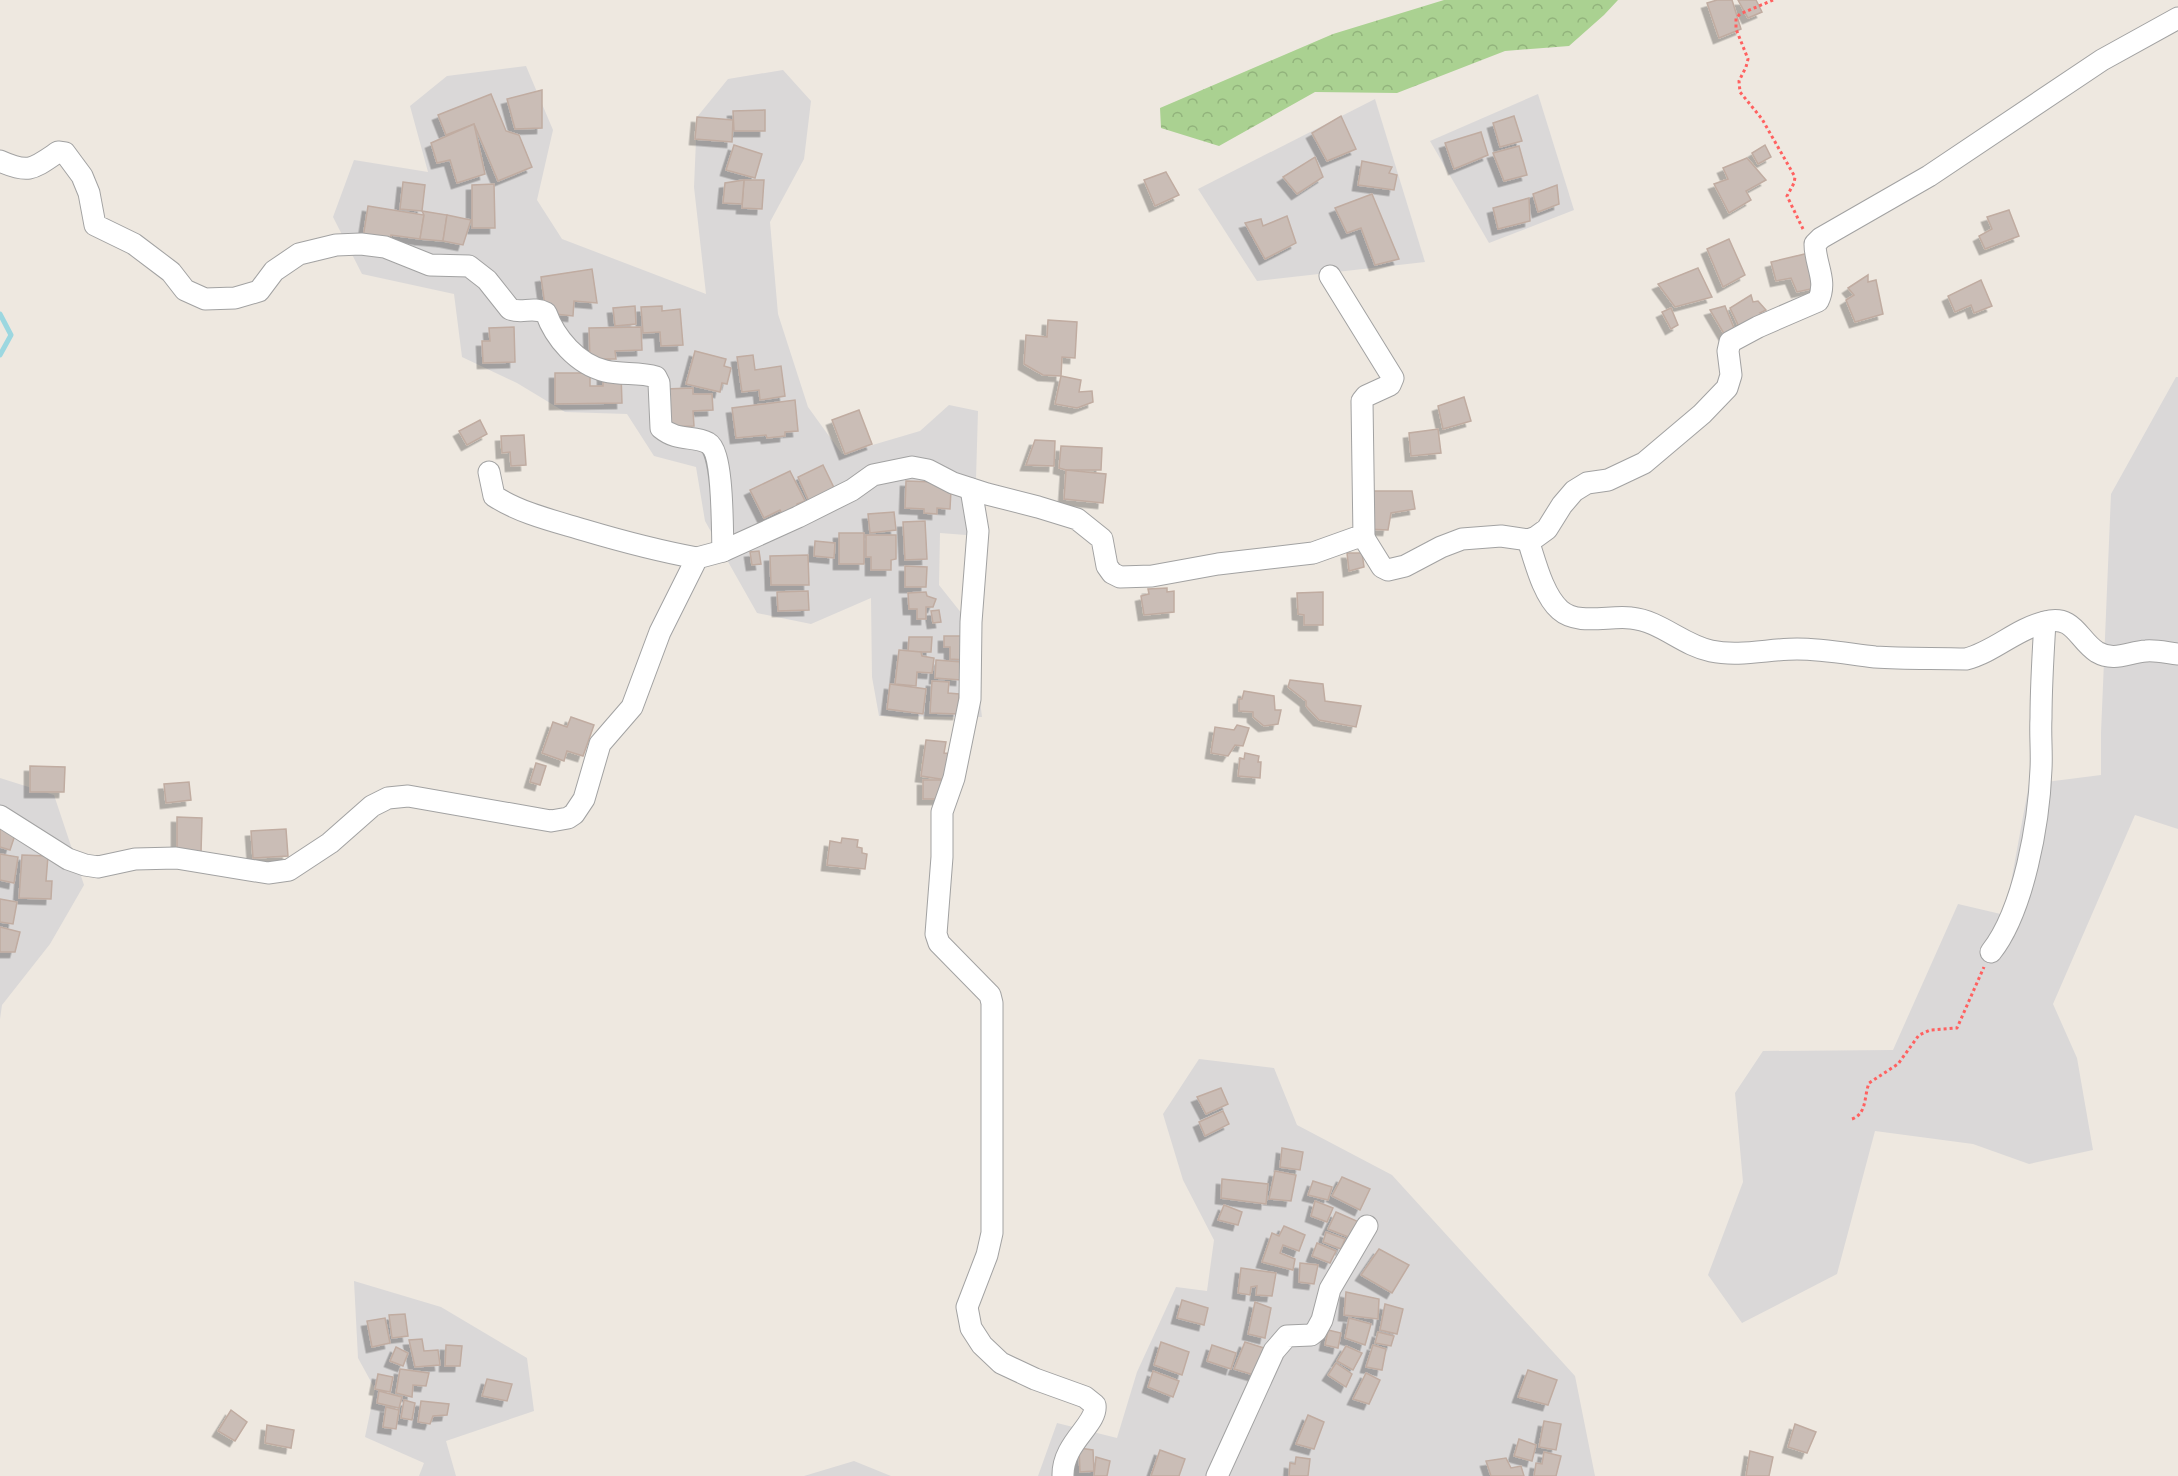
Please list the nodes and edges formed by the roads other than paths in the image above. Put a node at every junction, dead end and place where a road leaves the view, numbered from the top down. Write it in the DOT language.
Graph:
graph roads {
  1 [pos="2178,18"];
  2 [pos="0,161"];
  3 [pos="1330,276"];
  4 [pos="489,472"];
  5 [pos="971,489"];
  6 [pos="1364,538"];
  7 [pos="1528,540"];
  8 [pos="723,551"];
  9 [pos="697,558"];
  10 [pos="2045,622"];
  11 [pos="2178,654"];
  12 [pos="0,816"];
  13 [pos="1991,952"];
  14 [pos="1367,1226"];
  15 [pos="1063,1476"];
  16 [pos="1217,1476"];
  1 -- 7 [label="street"];
  2 -- 8 [label="street"];
  3 -- 6 [label="street"];
  4 -- 9 [label="street"];
  5 -- 6 [label="street"];
  5 -- 8 [label="street"];
  5 -- 15 [label="street"];
  6 -- 7 [label="street"];
  7 -- 10 [label="street"];
  8 -- 9 [label="street"];
  9 -- 12 [label="street"];
  10 -- 11 [label="street"];
  10 -- 13 [label="street"];
  14 -- 16 [label="street"];
}
